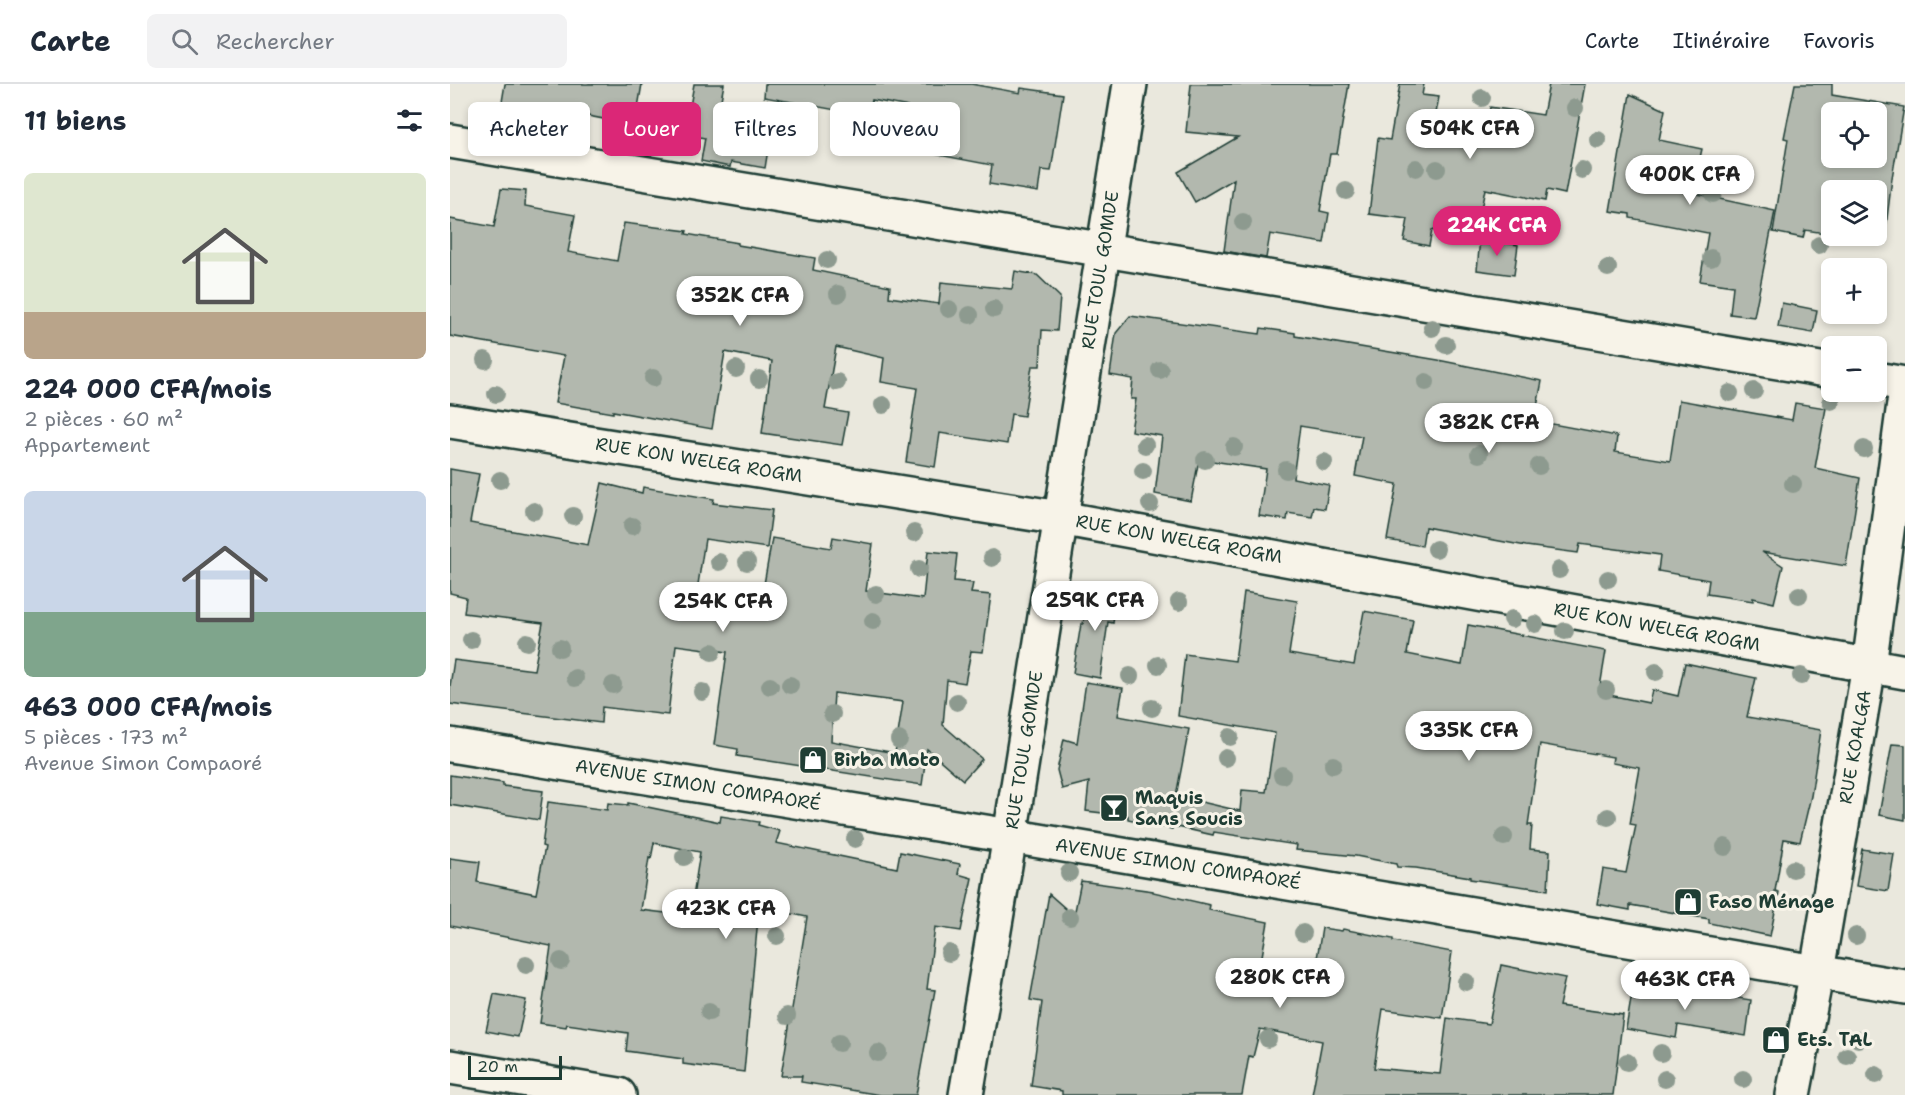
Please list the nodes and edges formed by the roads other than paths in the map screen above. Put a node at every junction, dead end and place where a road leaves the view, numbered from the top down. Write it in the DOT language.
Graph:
graph roads {
  1 [pos="1130,84"];
  2 [pos="450,141"];
  3 [pos="1102,249"];
  4 [pos="1821,369"];
  5 [pos="1887,381"];
  6 [pos="1905,384"];
  7 [pos="1905,396"];
  8 [pos="450,421"];
  9 [pos="1060,518"];
  10 [pos="1869,666"];
  11 [pos="1905,672"];
  12 [pos="450,745"];
  13 [pos="1010,836"];
  14 [pos="1817,971"];
  15 [pos="1905,987"];
  16 [pos="450,1067"];
  17 [pos="619,1095"];
  18 [pos="966,1095"];
  19 [pos="1793,1095"];
  1 -- 3 [label="street, RUE TOUL GOMDE"];
  2 -- 3 [label="street"];
  3 -- 4 [label="street"];
  3 -- 9 [label="street, RUE TOUL GOMDE"];
  5 -- 6 [label="street"];
  7 -- 10 [label="street, RUE KOALGA"];
  8 -- 9 [label="street, RUE KON WELEG ROGM"];
  9 -- 10 [label="street, RUE KON WELEG ROGM"];
  9 -- 13 [label="street, RUE TOUL GOMDE"];
  10 -- 11 [label="street, RUE KON WELEG ROGM"];
  10 -- 14 [label="street, RUE KOALGA"];
  12 -- 13 [label="street, AVENUE SIMON COMPAORÉ"];
  13 -- 14 [label="street, AVENUE SIMON COMPAORÉ"];
  13 -- 18 [label="street, RUE TOUL GOMDE"];
  14 -- 15 [label="street, AVENUE SIMON COMPAORÉ"];
  14 -- 19 [label="street, RUE KOALGA"];
  16 -- 17 [label="street"];
}
